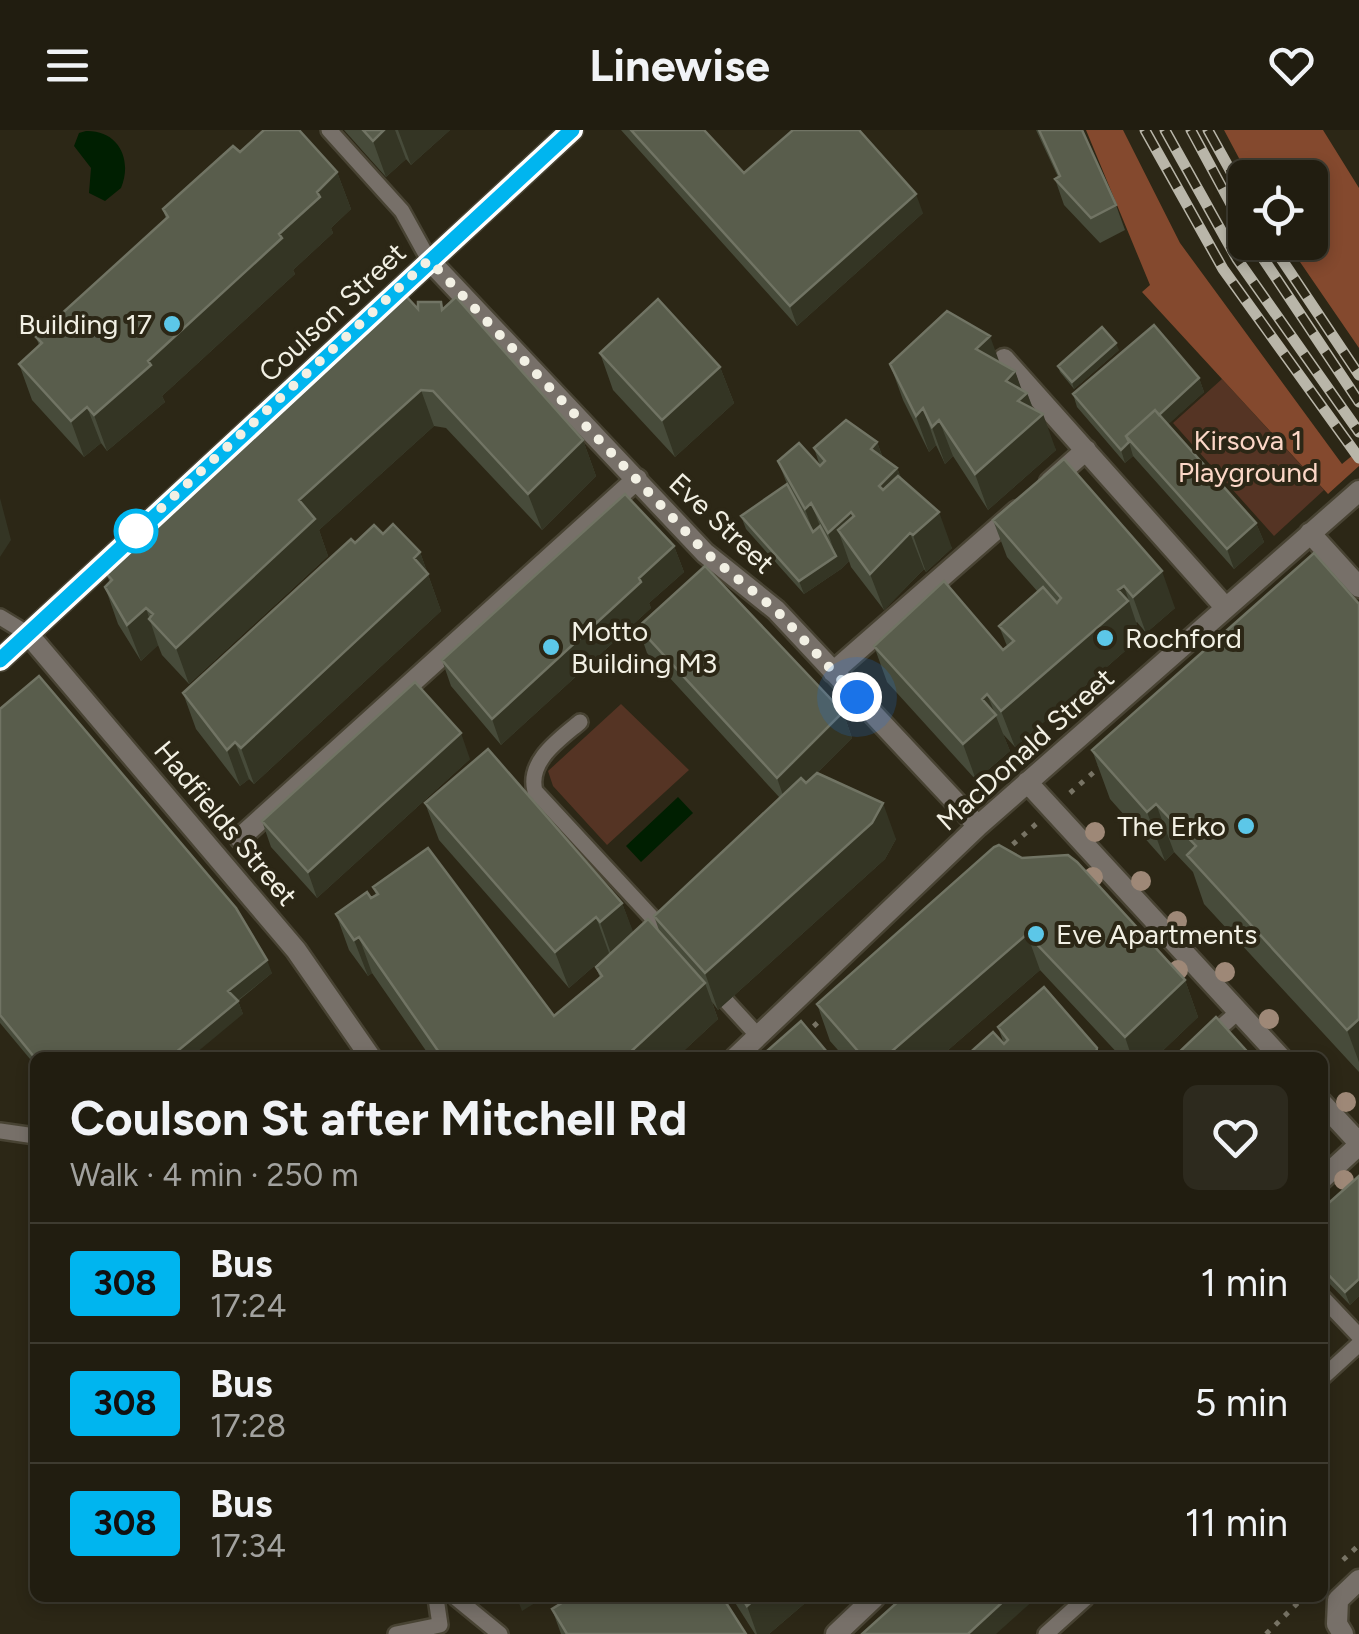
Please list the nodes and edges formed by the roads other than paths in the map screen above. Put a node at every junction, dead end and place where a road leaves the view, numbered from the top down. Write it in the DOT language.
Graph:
graph roads {
  1 [pos="328,130"];
  2 [pos="572,130"];
  3 [pos="429,260"];
  4 [pos="1004,360"];
  5 [pos="1086,450"];
  6 [pos="636,479"];
  7 [pos="1359,492"];
  8 [pos="1310,533"];
  9 [pos="1359,587"];
  10 [pos="1226,607"];
  11 [pos="0,617"];
  12 [pos="28,634"];
  13 [pos="0,660"];
  14 [pos="833,672"];
  15 [pos="580,722"];
  16 [pos="1028,782"];
  17 [pos="978,826"];
  18 [pos="240,838"];
  19 [pos="676,944"];
  20 [pos="727,1002"];
  21 [pos="1239,1011"];
  22 [pos="758,1037"];
  23 [pos="366,1052"];
  24 [pos="742,1052"];
  25 [pos="1193,1052"];
  26 [pos="1276,1052"];
  27 [pos="1328,1110"];
  28 [pos="0,1131"];
  29 [pos="30,1135"];
  30 [pos="1359,1144"];
  31 [pos="1328,1172"];
  32 [pos="1328,1303"];
  33 [pos="1359,1336"];
  34 [pos="1359,1344"];
  35 [pos="1328,1372"];
  36 [pos="1359,1580"];
  37 [pos="437,1602"];
  38 [pos="461,1602"];
  39 [pos="870,1602"];
  40 [pos="1082,1602"];
  41 [pos="1340,1629"];
  42 [pos="396,1634"];
  43 [pos="500,1634"];
  44 [pos="836,1634"];
  45 [pos="1046,1634"];
  1 -- 3 [label="lane"];
  2 -- 3 [label="street, Coulson Street"];
  3 -- 6 [label="street, Eve Street"];
  3 -- 12 [label="street, Coulson Street"];
  4 -- 5 [label="street"];
  5 -- 10 [label="street"];
  5 -- 14 [label="street"];
  6 -- 14 [label="street, Eve Street"];
  6 -- 18 [label="street"];
  7 -- 8 [label="street, MacDonald Street"];
  8 -- 9 [label="street"];
  8 -- 10 [label="street, MacDonald Street"];
  10 -- 16 [label="street, MacDonald Street"];
  11 -- 12 [label="lane"];
  12 -- 13 [label="street, Coulson Street"];
  12 -- 23 [label="street, Hadfields Street"];
  14 -- 17 [label="street, Eve Street"];
  15 -- 19 [label="lane"];
  16 -- 17 [label="street, MacDonald Street"];
  16 -- 21 [label="street"];
  17 -- 22 [label="street, MacDonald Street"];
  20 -- 22 [label="lane"];
  21 -- 25 [label="lane"];
  21 -- 26 [label="street"];
  22 -- 24 [label="street, MacDonald Street"];
  27 -- 30 [label="street"];
  28 -- 29 [label="lane"];
  30 -- 31 [label="street"];
  32 -- 33 [label="lane"];
  34 -- 35 [label="lane"];
  36 -- 41 [label="street"];
  37 -- 42 [label="lane"];
  38 -- 43 [label="lane"];
  39 -- 44 [label="street"];
  40 -- 45 [label="lane"];
}
